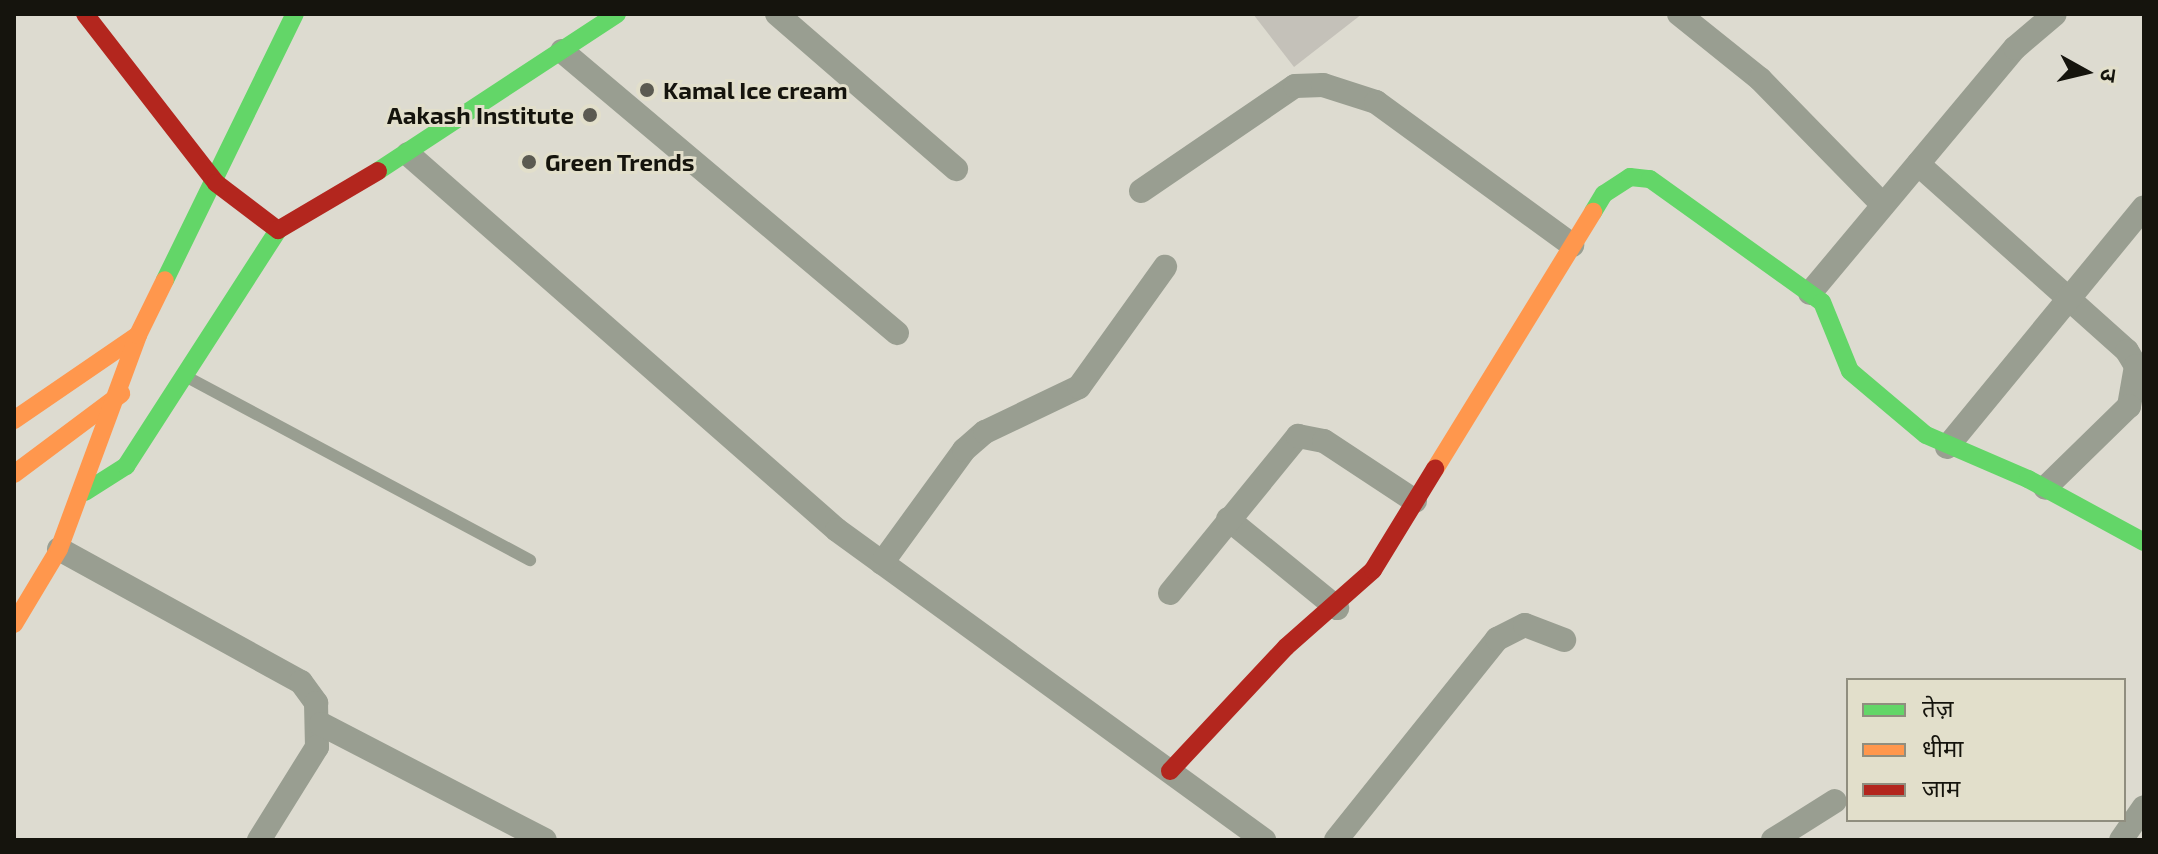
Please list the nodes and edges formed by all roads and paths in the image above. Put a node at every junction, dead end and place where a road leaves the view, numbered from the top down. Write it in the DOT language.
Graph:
graph roads {
  1 [pos="85,14"];
  2 [pos="295,14"];
  3 [pos="617,14"];
  4 [pos="777,14"];
  5 [pos="1679,14"];
  6 [pos="2055,14"];
  7 [pos="2028,22"];
  8 [pos="562,51"];
  9 [pos="408,154"];
  10 [pos="1918,164"];
  11 [pos="956,169"];
  12 [pos="216,183"];
  13 [pos="1141,191"];
  14 [pos="1883,205"];
  15 [pos="2139,222"];
  16 [pos="278,230"];
  17 [pos="1572,245"];
  18 [pos="1165,267"];
  19 [pos="1810,293"];
  20 [pos="2069,298"];
  21 [pos="897,333"];
  22 [pos="138,335"];
  23 [pos="186,376"];
  24 [pos="122,393"];
  25 [pos="14,420"];
  26 [pos="1947,447"];
  27 [pos="14,474"];
  28 [pos="2045,488"];
  29 [pos="85,492"];
  30 [pos="1415,501"];
  31 [pos="1228,519"];
  32 [pos="2144,542"];
  33 [pos="59,549"];
  34 [pos="530,560"];
  35 [pos="882,563"];
  36 [pos="1170,593"];
  37 [pos="1337,608"];
  38 [pos="14,624"];
  39 [pos="1564,640"];
  40 [pos="321,724"];
  41 [pos="1170,771"];
  42 [pos="1835,801"];
  43 [pos="2144,807"];
  44 [pos="259,840"];
  45 [pos="545,840"];
  46 [pos="1264,840"];
  47 [pos="1336,840"];
  48 [pos="1773,840"];
  49 [pos="2121,840"];
  1 -- 12 [label="main road"];
  2 -- 12 [label="main road"];
  3 -- 8 [label="main road"];
  4 -- 11 [label="street"];
  5 -- 14 [label="street"];
  6 -- 7 [label="street"];
  7 -- 10 [label="street"];
  8 -- 9 [label="main road"];
  8 -- 21 [label="street"];
  9 -- 16 [label="main road"];
  9 -- 35 [label="street"];
  10 -- 14 [label="street"];
  10 -- 20 [label="street"];
  12 -- 16 [label="main road"];
  12 -- 22 [label="main road"];
  13 -- 17 [label="street"];
  14 -- 19 [label="street"];
  15 -- 20 [label="street"];
  16 -- 23 [label="main road"];
  17 -- 19 [label="main road"];
  17 -- 30 [label="main road"];
  18 -- 35 [label="street"];
  19 -- 26 [label="main road"];
  20 -- 26 [label="street"];
  20 -- 28 [label="street"];
  22 -- 24 [label="main road"];
  22 -- 25 [label="main road"];
  23 -- 29 [label="main road"];
  23 -- 34 [label="lane"];
  24 -- 27 [label="main road"];
  24 -- 29 [label="main road"];
  26 -- 28 [label="main road"];
  28 -- 32 [label="main road"];
  29 -- 33 [label="main road"];
  30 -- 31 [label="street"];
  30 -- 37 [label="main road"];
  31 -- 36 [label="street"];
  31 -- 37 [label="street"];
  33 -- 38 [label="main road"];
  33 -- 40 [label="street"];
  35 -- 41 [label="street"];
  37 -- 41 [label="main road"];
  39 -- 47 [label="street"];
  40 -- 44 [label="street"];
  40 -- 45 [label="street"];
  41 -- 46 [label="street"];
  42 -- 48 [label="street"];
  43 -- 49 [label="street"];
}
